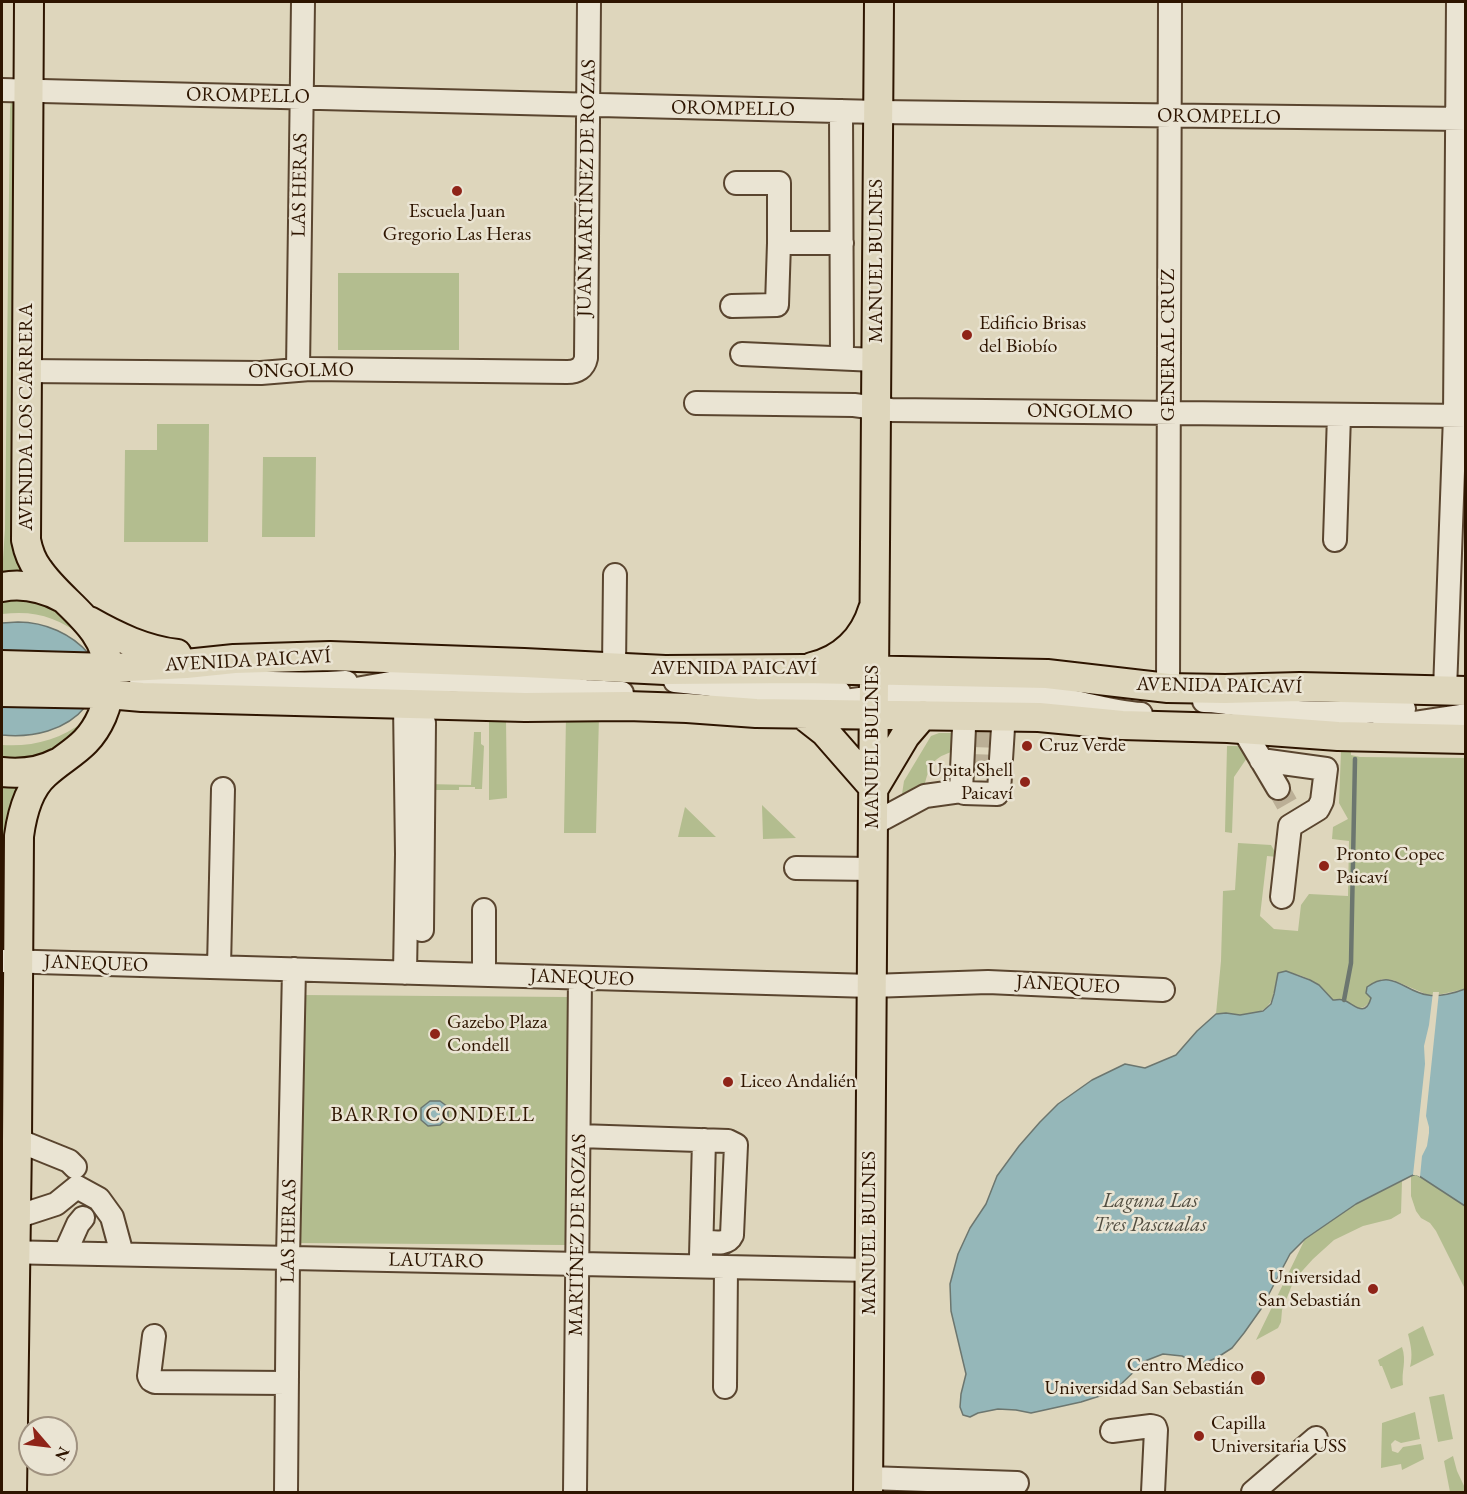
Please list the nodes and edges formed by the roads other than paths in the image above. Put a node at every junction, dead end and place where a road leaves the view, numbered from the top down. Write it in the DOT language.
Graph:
graph roads {
  1 [pos="29,2"];
  2 [pos="303,2"];
  3 [pos="589,2"];
  4 [pos="879,2"];
  5 [pos="1170,2"];
  6 [pos="1458,2"];
  7 [pos="15,91"];
  8 [pos="302,98"];
  9 [pos="588,105"];
  10 [pos="841,111"];
  11 [pos="878,112"];
  12 [pos="1169,117"];
  13 [pos="1462,119"];
  14 [pos="736,183"];
  15 [pos="779,243"];
  16 [pos="842,243"];
  17 [pos="732,306"];
  18 [pos="742,354"];
  19 [pos="842,358"];
  20 [pos="876,360"];
  21 [pos="298,369"];
  22 [pos="26,371"];
  23 [pos="576,372"];
  24 [pos="696,403"];
  25 [pos="876,408"];
  26 [pos="1169,413"];
  27 [pos="1339,415"];
  28 [pos="1460,416"];
  29 [pos="1335,540"];
  30 [pos="615,575"];
  31 [pos="2,587"];
  32 [pos="875,602"];
  33 [pos="74,608"];
  34 [pos="234,659"];
  35 [pos="2,665"];
  36 [pos="804,669"];
  37 [pos="605,673"];
  38 [pos="109,681"];
  39 [pos="1168,688"];
  40 [pos="2,692"];
  41 [pos="874,693"];
  42 [pos="1459,696"];
  43 [pos="415,713"];
  44 [pos="802,714"];
  45 [pos="923,715"];
  46 [pos="1466,715"];
  47 [pos="1005,722"];
  48 [pos="1243,729"];
  49 [pos="1338,736"];
  50 [pos="1466,739"];
  51 [pos="965,754"];
  52 [pos="1261,759"];
  53 [pos="62,761"];
  54 [pos="1326,769"];
  55 [pos="2,772"];
  56 [pos="874,788"];
  57 [pos="223,789"];
  58 [pos="1287,804"];
  59 [pos="873,824"];
  60 [pos="796,868"];
  61 [pos="872,869"];
  62 [pos="1282,897"];
  63 [pos="484,910"];
  64 [pos="422,930"];
  65 [pos="10,961"];
  66 [pos="219,967"];
  67 [pos="294,969"];
  68 [pos="405,972"];
  69 [pos="484,975"];
  70 [pos="580,978"];
  71 [pos="871,986"];
  72 [pos="1163,990"];
  73 [pos="579,1136"];
  74 [pos="17,1140"];
  75 [pos="704,1140"];
  76 [pos="76,1177"];
  77 [pos="16,1216"];
  78 [pos="99,1218"];
  79 [pos="702,1241"];
  80 [pos="8,1252"];
  81 [pos="65,1253"];
  82 [pos="122,1254"];
  83 [pos="288,1258"];
  84 [pos="577,1264"];
  85 [pos="701,1266"];
  86 [pos="726,1267"];
  87 [pos="870,1270"];
  88 [pos="154,1336"];
  89 [pos="287,1383"];
  90 [pos="725,1387"];
  91 [pos="1112,1431"];
  92 [pos="1316,1438"];
  93 [pos="1017,1483"];
  94 [pos="868,1485"];
  95 [pos="12,1492"];
  96 [pos="286,1492"];
  97 [pos="575,1492"];
  98 [pos="1153,1492"];
  99 [pos="1253,1492"];
  1 -- 7 [label="main road, AVENIDA LOS CARRERA"];
  2 -- 8 [label="street, LAS HERAS"];
  3 -- 9 [label="street, JUAN MARTÍNEZ DE ROZAS"];
  4 -- 11 [label="main road, MANUEL BULNES"];
  5 -- 12 [label="street, GENERAL CRUZ"];
  6 -- 13 [label="street"];
  7 -- 8 [label="street, OROMPELLO"];
  7 -- 22 [label="main road, AVENIDA LOS CARRERA"];
  8 -- 9 [label="street, OROMPELLO"];
  8 -- 21 [label="street, LAS HERAS"];
  9 -- 10 [label="street, OROMPELLO"];
  9 -- 23 [label="street, JUAN MARTÍNEZ DE ROZAS"];
  10 -- 11 [label="street, OROMPELLO"];
  10 -- 16 [label="street"];
  11 -- 12 [label="street, OROMPELLO"];
  11 -- 20 [label="main road, MANUEL BULNES"];
  12 -- 13 [label="street, OROMPELLO"];
  12 -- 26 [label="street, GENERAL CRUZ"];
  13 -- 28 [label="street"];
  14 -- 15 [label="street"];
  15 -- 16 [label="street"];
  15 -- 17 [label="street"];
  16 -- 19 [label="street"];
  18 -- 19 [label="street"];
  19 -- 20 [label="street"];
  20 -- 25 [label="main road, MANUEL BULNES"];
  21 -- 22 [label="street, ONGOLMO"];
  21 -- 23 [label="street, ONGOLMO"];
  22 -- 33 [label="main road, AVENIDA LOS CARRERA"];
  24 -- 25 [label="street, ONGOLMO"];
  25 -- 26 [label="street, ONGOLMO"];
  25 -- 32 [label="main road, MANUEL BULNES"];
  26 -- 27 [label="street, ONGOLMO"];
  26 -- 39 [label="street, GENERAL CRUZ"];
  27 -- 28 [label="street, ONGOLMO"];
  27 -- 29 [label="street"];
  28 -- 42 [label="street"];
  30 -- 37 [label="street"];
  31 -- 33 [label="main road"];
  32 -- 36 [label="main road"];
  32 -- 41 [label="main road, MANUEL BULNES"];
  33 -- 34 [label="main road"];
  33 -- 38 [label="main road, AVENIDA LOS CARRERA"];
  34 -- 37 [label="main road, AVENIDA PAICAVÍ"];
  34 -- 38 [label="main road, AVENIDA PAICAVÍ"];
  35 -- 38 [label="main road, AVENIDA PAICAVÍ"];
  36 -- 37 [label="main road, AVENIDA PAICAVÍ"];
  36 -- 41 [label="main road, AVENIDA PAICAVÍ"];
  37 -- 38 [label="street"];
  37 -- 41 [label="street"];
  38 -- 40 [label="main road, AVENIDA PAICAVÍ"];
  38 -- 41 [label="street"];
  38 -- 43 [label="main road, AVENIDA PAICAVÍ"];
  38 -- 53 [label="main road"];
  39 -- 41 [label="main road, AVENIDA PAICAVÍ"];
  39 -- 42 [label="main road, AVENIDA PAICAVÍ"];
  41 -- 42 [label="street"];
  41 -- 44 [label="main road, AVENIDA PAICAVÍ"];
  41 -- 45 [label="main road, AVENIDA PAICAVÍ"];
  41 -- 46 [label="street"];
  41 -- 56 [label="main road, MANUEL BULNES"];
  43 -- 44 [label="main road, AVENIDA PAICAVÍ"];
  43 -- 64 [label="street"];
  43 -- 68 [label="street"];
  44 -- 56 [label="main road"];
  45 -- 51 [label="main road, AVENIDA PAICAVÍ"];
  45 -- 56 [label="main road"];
  47 -- 48 [label="main road, AVENIDA PAICAVÍ"];
  47 -- 51 [label="main road, AVENIDA PAICAVÍ"];
  47 -- 51 [label="street"];
  48 -- 49 [label="main road, AVENIDA PAICAVÍ"];
  48 -- 52 [label="street"];
  49 -- 50 [label="main road, AVENIDA PAICAVÍ"];
  49 -- 54 [label="street"];
  51 -- 59 [label="street"];
  52 -- 54 [label="street"];
  52 -- 58 [label="street"];
  53 -- 55 [label="main road"];
  53 -- 65 [label="main road"];
  54 -- 58 [label="street"];
  56 -- 59 [label="main road, MANUEL BULNES"];
  57 -- 66 [label="street"];
  58 -- 62 [label="street"];
  59 -- 61 [label="main road, MANUEL BULNES"];
  60 -- 61 [label="street"];
  61 -- 71 [label="main road, MANUEL BULNES"];
  63 -- 69 [label="street"];
  65 -- 66 [label="street, JANEQUEO"];
  65 -- 74 [label="main road"];
  66 -- 67 [label="street, JANEQUEO"];
  67 -- 68 [label="street, JANEQUEO"];
  67 -- 83 [label="street, LAS HERAS"];
  68 -- 69 [label="street, JANEQUEO"];
  69 -- 70 [label="street, JANEQUEO"];
  70 -- 71 [label="street, JANEQUEO"];
  70 -- 73 [label="street, MARTÍNEZ DE ROZAS"];
  71 -- 72 [label="street, JANEQUEO"];
  71 -- 87 [label="main road, MANUEL BULNES"];
  73 -- 75 [label="street"];
  73 -- 84 [label="street, MARTÍNEZ DE ROZAS"];
  74 -- 76 [label="street"];
  74 -- 77 [label="main road"];
  75 -- 79 [label="street"];
  75 -- 79 [label="street"];
  76 -- 77 [label="street"];
  76 -- 78 [label="street"];
  77 -- 80 [label="main road"];
  78 -- 81 [label="street"];
  78 -- 82 [label="street"];
  79 -- 85 [label="street"];
  80 -- 81 [label="street, LAUTARO"];
  80 -- 95 [label="main road"];
  81 -- 82 [label="street, LAUTARO"];
  82 -- 83 [label="street, LAUTARO"];
  83 -- 84 [label="street, LAUTARO"];
  83 -- 89 [label="street, LAS HERAS"];
  84 -- 85 [label="street, LAUTARO"];
  84 -- 97 [label="street, MARTÍNEZ DE ROZAS"];
  85 -- 86 [label="street, LAUTARO"];
  86 -- 87 [label="street, LAUTARO"];
  86 -- 90 [label="street"];
  87 -- 94 [label="main road, MANUEL BULNES"];
  88 -- 89 [label="street"];
  89 -- 96 [label="street, LAS HERAS"];
  91 -- 98 [label="street"];
  92 -- 99 [label="street"];
  93 -- 94 [label="street"];
}
